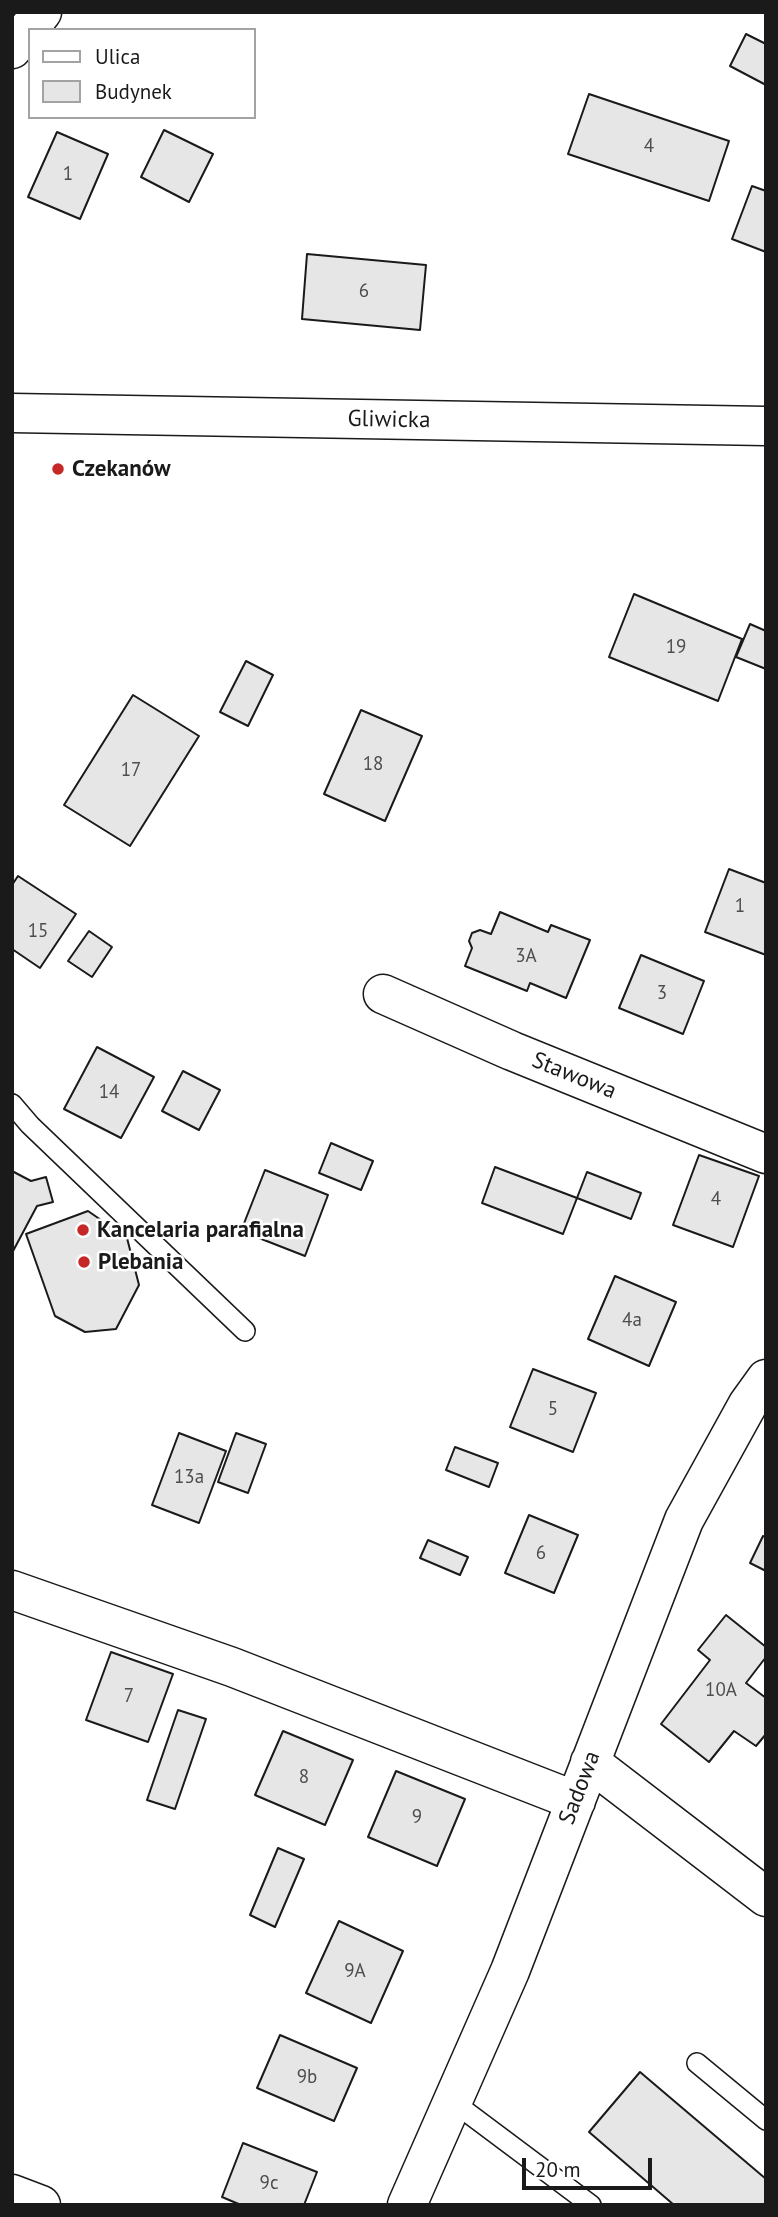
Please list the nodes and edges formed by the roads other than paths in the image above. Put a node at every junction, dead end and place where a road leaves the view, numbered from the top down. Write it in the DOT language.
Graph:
graph roads {
  1 [pos="42,12"];
  2 [pos="29,28"];
  3 [pos="28,29"];
  4 [pos="12,49"];
  5 [pos="12,413"];
  6 [pos="766,426"];
  7 [pos="383,994"];
  8 [pos="12,1104"];
  9 [pos="766,1154"];
  10 [pos="245,1331"];
  11 [pos="766,1379"];
  12 [pos="12,1590"];
  13 [pos="590,1762"];
  14 [pos="576,1801"];
  15 [pos="766,1897"];
  16 [pos="697,2063"];
  17 [pos="452,2101"];
  18 [pos="766,2120"];
  19 [pos="12,2194"];
  20 [pos="41,2205"];
  21 [pos="407,2205"];
  22 [pos="591,2205"];
  1 -- 2 [label="street"];
  3 -- 4 [label="street"];
  5 -- 6 [label="street, Gliwicka"];
  7 -- 9 [label="street, Stawowa"];
  8 -- 10 [label="lane"];
  11 -- 13 [label="street, Sadowa"];
  12 -- 14 [label="street"];
  13 -- 14 [label="street, Sadowa"];
  13 -- 15 [label="street"];
  14 -- 17 [label="street, Sadowa"];
  16 -- 18 [label="lane"];
  17 -- 21 [label="street, Sadowa"];
  17 -- 22 [label="lane"];
  19 -- 20 [label="street"];
}
